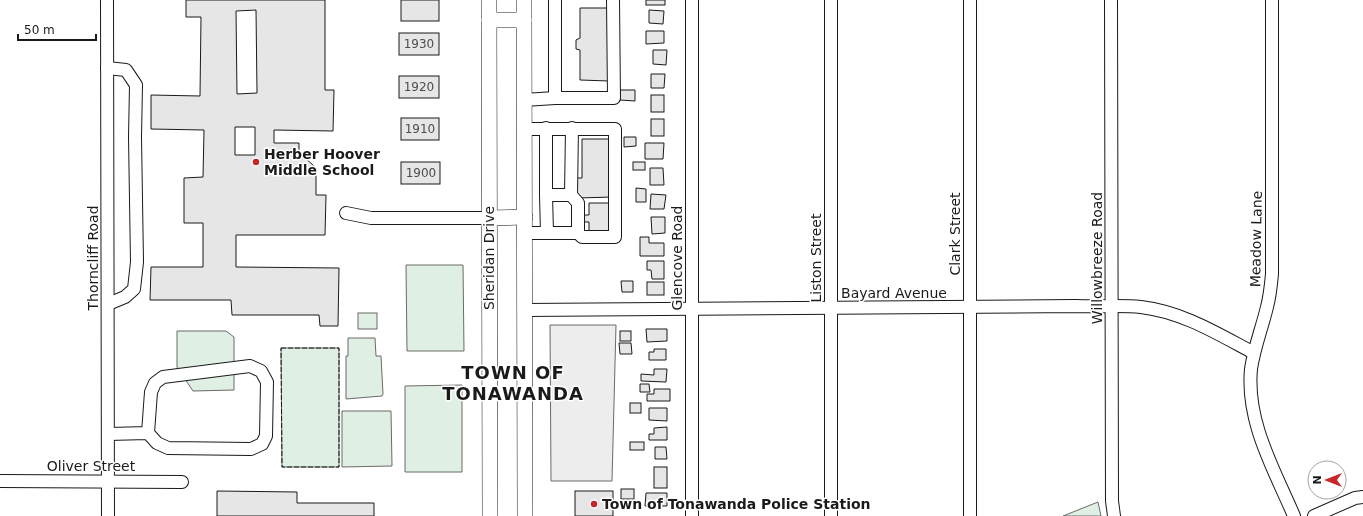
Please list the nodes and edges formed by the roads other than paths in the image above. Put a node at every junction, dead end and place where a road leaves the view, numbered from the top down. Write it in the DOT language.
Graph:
graph roads {
  1 [pos="107,0"];
  2 [pos="489,0"];
  3 [pos="524,0"];
  4 [pos="555,0"];
  5 [pos="613,0"];
  6 [pos="692,0"];
  7 [pos="831,0"];
  8 [pos="970,0"];
  9 [pos="1111,0"];
  10 [pos="1272,0"];
  11 [pos="489,20"];
  12 [pos="524,20"];
  13 [pos="107,68"];
  14 [pos="555,98"];
  15 [pos="524,100"];
  16 [pos="546,128"];
  17 [pos="572,128"];
  18 [pos="524,129"];
  19 [pos="546,195"];
  20 [pos="571,195"];
  21 [pos="346,213"];
  22 [pos="524,216"];
  23 [pos="489,218"];
  24 [pos="524,233"];
  25 [pos="546,233"];
  26 [pos="578,233"];
  27 [pos="108,304"];
  28 [pos="1112,307"];
  29 [pos="692,308"];
  30 [pos="831,308"];
  31 [pos="970,308"];
  32 [pos="524,310"];
  33 [pos="1254,353"];
  34 [pos="148,433"];
  35 [pos="108,434"];
  36 [pos="0,481"];
  37 [pos="108,481"];
  38 [pos="182,482"];
  39 [pos="1363,497"];
  40 [pos="108,516"];
  41 [pos="490,516"];
  42 [pos="525,516"];
  43 [pos="692,516"];
  44 [pos="832,516"];
  45 [pos="970,516"];
  46 [pos="1114,516"];
  47 [pos="1294,516"];
  48 [pos="1314,516"];
  1 -- 13 [label="street, Thorncliff Road"];
  2 -- 11 [label="main road, Sheridan Drive"];
  3 -- 12 [label="main road"];
  4 -- 14 [label="street"];
  5 -- 14 [label="street"];
  6 -- 29 [label="street, Glencove Road"];
  7 -- 30 [label="street, Liston Street"];
  8 -- 31 [label="street, Clark Street"];
  9 -- 28 [label="street, Willowbreeze Road"];
  10 -- 33 [label="street, Meadow Lane"];
  11 -- 12 [label="main road"];
  11 -- 23 [label="main road, Sheridan Drive"];
  12 -- 15 [label="main road"];
  13 -- 27 [label="street, Thorncliff Road"];
  13 -- 27 [label="street"];
  14 -- 15 [label="street"];
  15 -- 18 [label="main road"];
  16 -- 17 [label="street"];
  16 -- 18 [label="street"];
  16 -- 19 [label="street"];
  17 -- 20 [label="street"];
  17 -- 26 [label="street"];
  18 -- 22 [label="main road"];
  19 -- 20 [label="street"];
  19 -- 25 [label="street"];
  20 -- 26 [label="street"];
  21 -- 23 [label="street"];
  22 -- 23 [label="main road"];
  22 -- 24 [label="main road"];
  23 -- 41 [label="main road, Sheridan Drive"];
  24 -- 25 [label="street"];
  24 -- 32 [label="main road"];
  25 -- 26 [label="street"];
  27 -- 35 [label="street, Thorncliff Road"];
  28 -- 31 [label="street, Bayard Avenue"];
  28 -- 33 [label="street, Bayard Avenue"];
  28 -- 46 [label="street, Willowbreeze Road"];
  29 -- 30 [label="street, Bayard Avenue"];
  29 -- 32 [label="street, Bayard Avenue"];
  29 -- 43 [label="street, Glencove Road"];
  30 -- 31 [label="street, Bayard Avenue"];
  30 -- 44 [label="street, Liston Street"];
  31 -- 45 [label="street, Clark Street"];
  32 -- 42 [label="main road"];
  33 -- 47 [label="street, Meadow Lane"];
  34 -- 34 [label="street"];
  34 -- 35 [label="street"];
  35 -- 37 [label="street, Thorncliff Road"];
  36 -- 37 [label="street, Oliver Street"];
  37 -- 38 [label="street, Oliver Street"];
  37 -- 40 [label="street, Thorncliff Road"];
  39 -- 48 [label="street"];
}
